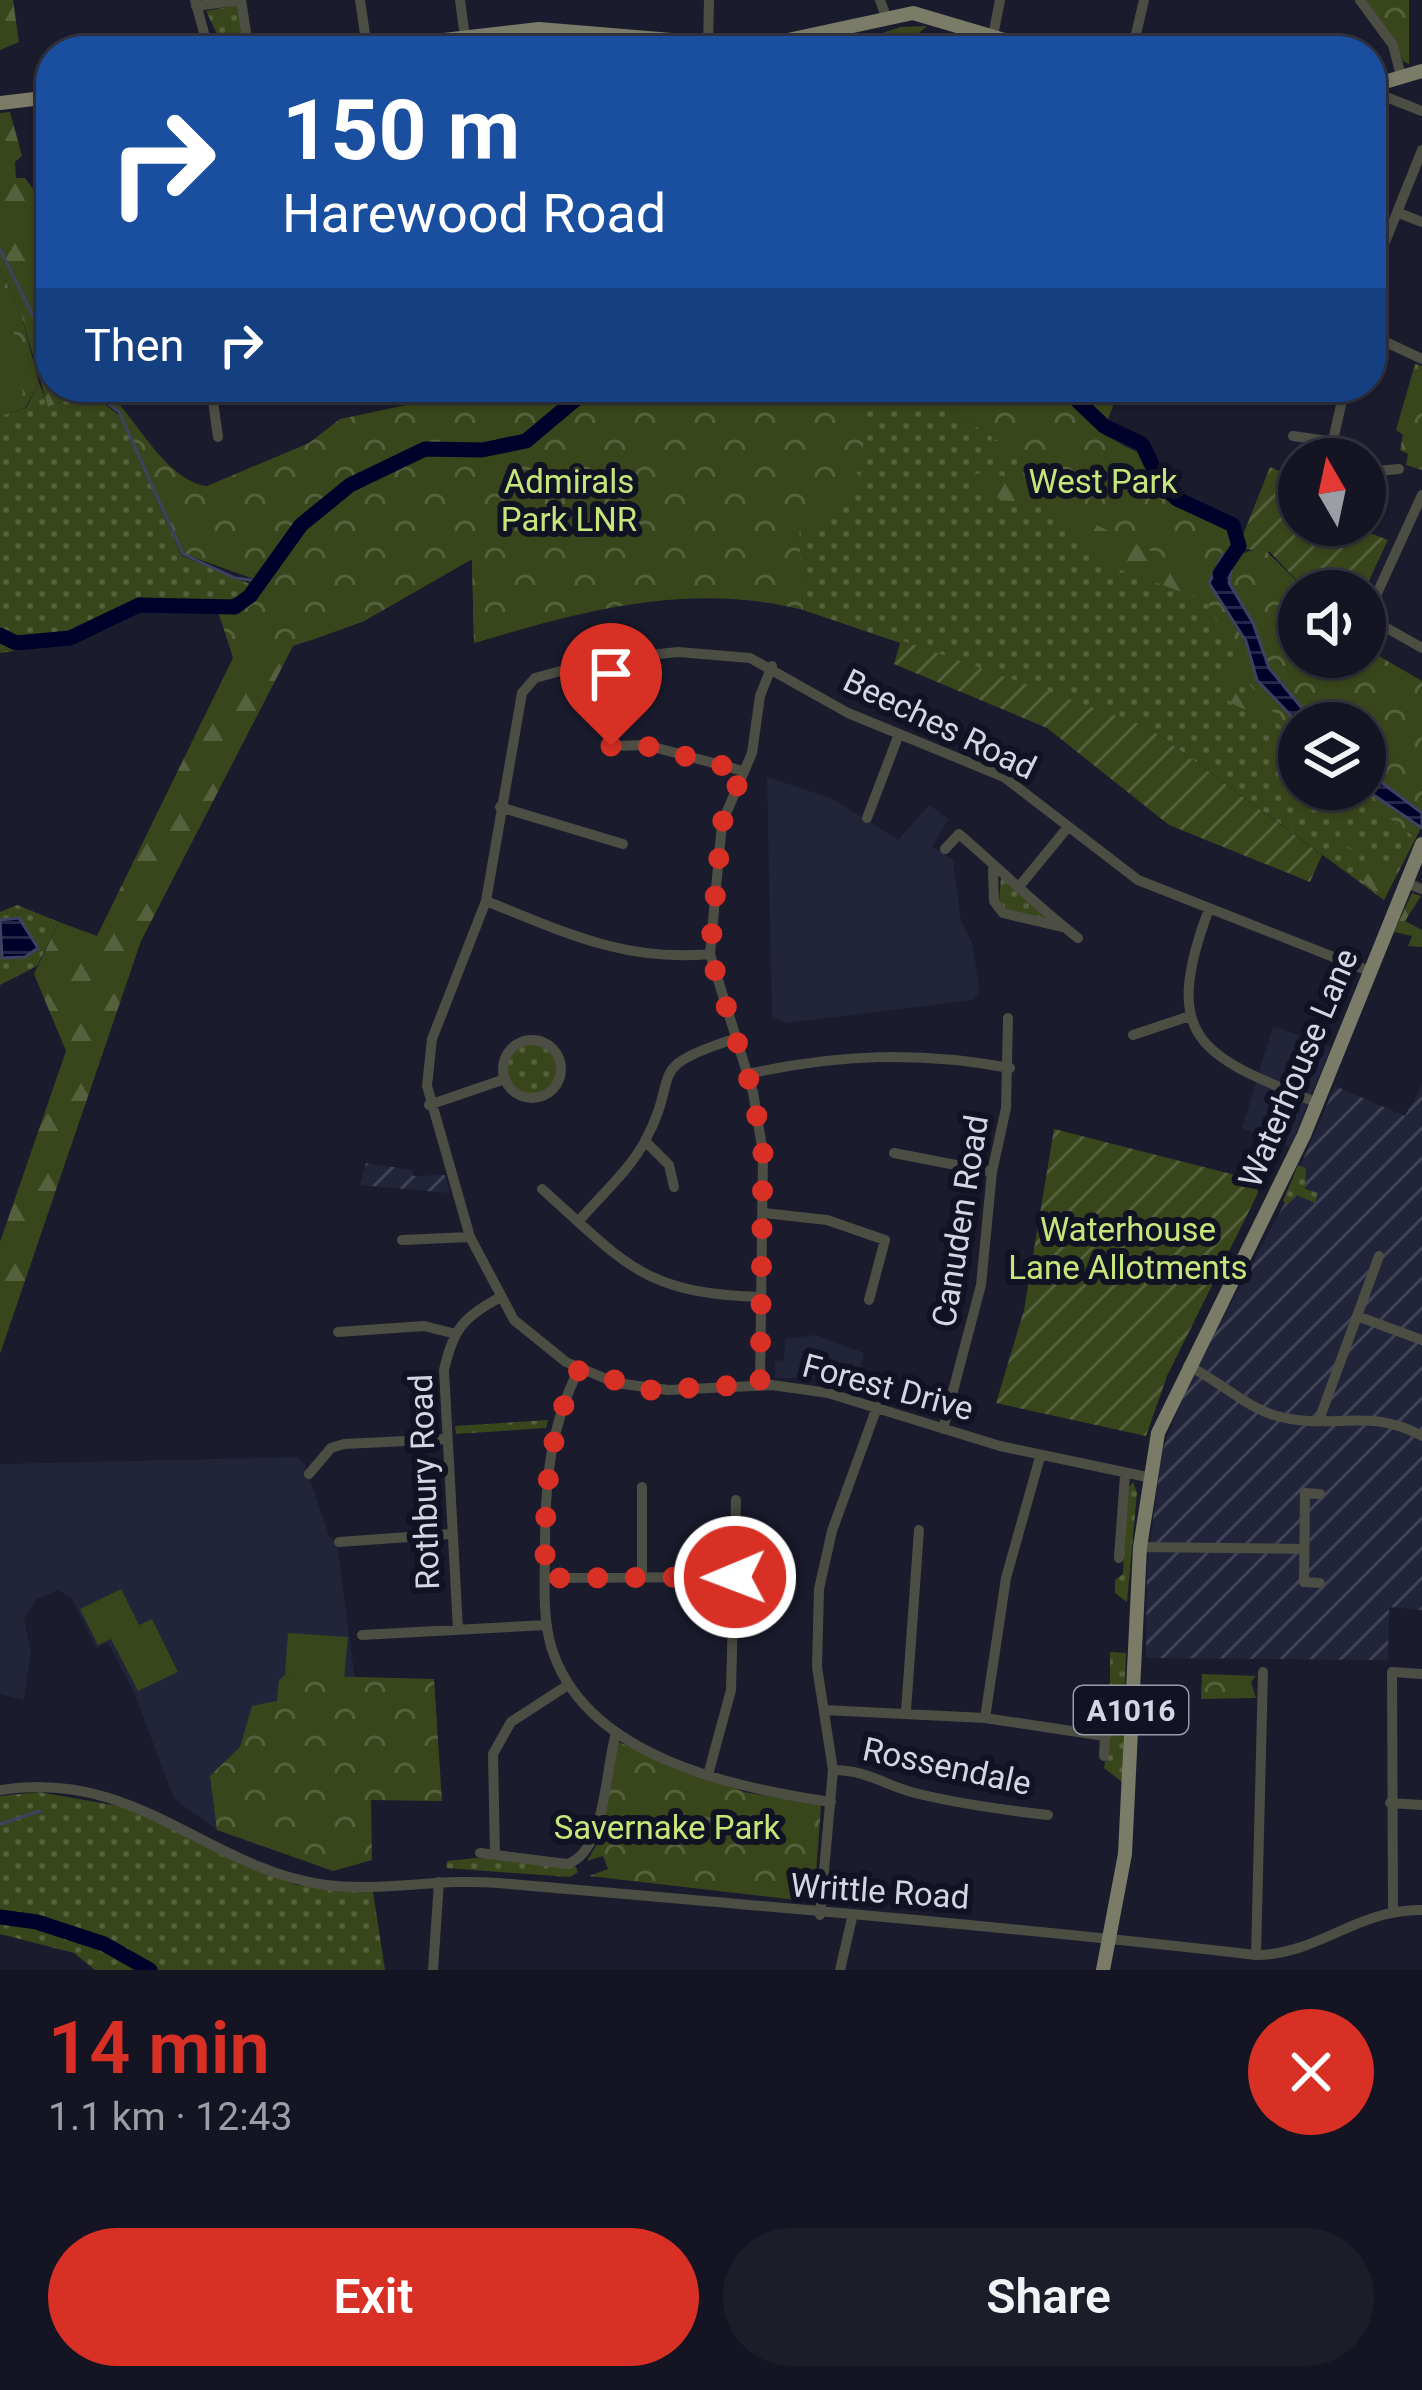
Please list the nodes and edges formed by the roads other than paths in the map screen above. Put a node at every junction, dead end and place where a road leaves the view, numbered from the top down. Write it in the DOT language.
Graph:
graph roads {
  1 [pos="241,0"];
  2 [pos="361,0"];
  3 [pos="460,0"];
  4 [pos="709,0"];
  5 [pos="880,0"];
  6 [pos="1000,0"];
  7 [pos="1144,0"];
  8 [pos="1360,0"];
  9 [pos="195,3"];
  10 [pos="886,17"];
  11 [pos="246,32"];
  12 [pos="205,36"];
  13 [pos="366,36"];
  14 [pos="471,36"];
  15 [pos="512,36"];
  16 [pos="595,36"];
  17 [pos="708,36"];
  18 [pos="816,36"];
  19 [pos="993,36"];
  20 [pos="1136,36"];
  21 [pos="1422,71"];
  22 [pos="1401,76"];
  23 [pos="1386,82"];
  24 [pos="1386,95"];
  25 [pos="36,99"];
  26 [pos="0,103"];
  27 [pos="1422,111"];
  28 [pos="1422,150"];
  29 [pos="1399,213"];
  30 [pos="1422,222"];
  31 [pos="1386,243"];
  32 [pos="1386,342"];
  33 [pos="1422,359"];
  34 [pos="213,402"];
  35 [pos="1342,402"];
  36 [pos="1293,436"];
  37 [pos="218,437"];
  38 [pos="1307,438"];
  39 [pos="1335,438"];
  40 [pos="1399,469"];
  41 [pos="1386,470"];
  42 [pos="1422,495"];
  43 [pos="1422,649"];
  44 [pos="772,666"];
  45 [pos="899,734"];
  46 [pos="611,746"];
  47 [pos="743,771"];
  48 [pos="500,807"];
  49 [pos="867,818"];
  50 [pos="1068,827"];
  51 [pos="623,844"];
  52 [pos="1422,844"];
  53 [pos="945,849"];
  54 [pos="992,870"];
  55 [pos="1404,882"];
  56 [pos="1022,883"];
  57 [pos="1422,889"];
  58 [pos="486,902"];
  59 [pos="1210,909"];
  60 [pos="1066,928"];
  61 [pos="1078,938"];
  62 [pos="710,954"];
  63 [pos="1369,971"];
  64 [pos="1190,1016"];
  65 [pos="1008,1018"];
  66 [pos="1133,1035"];
  67 [pos="737,1038"];
  68 [pos="1010,1067"];
  69 [pos="748,1074"];
  70 [pos="505,1079"];
  71 [pos="1318,1103"];
  72 [pos="429,1105"];
  73 [pos="645,1141"];
  74 [pos="894,1153"];
  75 [pos="992,1172"];
  76 [pos="674,1187"];
  77 [pos="542,1190"];
  78 [pos="764,1213"];
  79 [pos="578,1222"];
  80 [pos="470,1237"];
  81 [pos="402,1240"];
  82 [pos="1379,1256"];
  83 [pos="762,1297"];
  84 [pos="499,1298"];
  85 [pos="869,1300"];
  86 [pos="1357,1316"];
  87 [pos="338,1332"];
  88 [pos="452,1333"];
  89 [pos="1422,1340"];
  90 [pos="1188,1366"];
  91 [pos="579,1370"];
  92 [pos="760,1384"];
  93 [pos="877,1407"];
  94 [pos="1319,1420"];
  95 [pos="943,1429"];
  96 [pos="1422,1436"];
  97 [pos="446,1439"];
  98 [pos="1040,1457"];
  99 [pos="309,1474"];
  100 [pos="1125,1475"];
  101 [pos="1148,1478"];
  102 [pos="642,1487"];
  103 [pos="1320,1494"];
  104 [pos="736,1500"];
  105 [pos="919,1530"];
  106 [pos="450,1534"];
  107 [pos="339,1542"];
  108 [pos="1140,1547"];
  109 [pos="1304,1549"];
  110 [pos="1119,1558"];
  111 [pos="735,1577"];
  112 [pos="545,1578"];
  113 [pos="642,1579"];
  114 [pos="1320,1582"];
  115 [pos="547,1625"];
  116 [pos="458,1630"];
  117 [pos="362,1635"];
  118 [pos="1263,1672"];
  119 [pos="1422,1674"];
  120 [pos="568,1685"];
  121 [pos="1108,1699"];
  122 [pos="824,1710"];
  123 [pos="906,1711"];
  124 [pos="985,1718"];
  125 [pos="616,1733"];
  126 [pos="1105,1736"];
  127 [pos="1104,1756"];
  128 [pos="833,1765"];
  129 [pos="709,1775"];
  130 [pos="0,1790"];
  131 [pos="831,1802"];
  132 [pos="1390,1803"];
  133 [pos="1422,1805"];
  134 [pos="1048,1815"];
  135 [pos="480,1853"];
  136 [pos="495,1855"];
  137 [pos="440,1882"];
  138 [pos="1394,1910"];
  139 [pos="1422,1910"];
  140 [pos="820,1915"];
  141 [pos="852,1918"];
  142 [pos="1108,1942"];
  143 [pos="1256,1955"];
  144 [pos="433,1970"];
  145 [pos="840,1970"];
  146 [pos="1103,1970"];
  1 -- 9 [label="street"];
  1 -- 11 [label="street"];
  2 -- 13 [label="street"];
  3 -- 14 [label="street"];
  4 -- 17 [label="street"];
  5 -- 10 [label="street"];
  6 -- 19 [label="street"];
  7 -- 20 [label="street"];
  8 -- 22 [label="street"];
  9 -- 12 [label="street"];
  10 -- 18 [label="main road"];
  10 -- 19 [label="main road"];
  15 -- 16 [label="main road"];
  21 -- 22 [label="main road"];
  22 -- 23 [label="main road"];
  24 -- 27 [label="street"];
  25 -- 26 [label="main road"];
  28 -- 29 [label="street"];
  29 -- 30 [label="street"];
  29 -- 31 [label="street"];
  32 -- 33 [label="street"];
  34 -- 37 [label="street"];
  35 -- 39 [label="street"];
  36 -- 38 [label="street"];
  40 -- 41 [label="street"];
  42 -- 43 [label="street"];
  44 -- 45 [label="street, Beeches Road"];
  44 -- 47 [label="street"];
  44 -- 48 [label="street, Beeches Road"];
  45 -- 49 [label="street"];
  45 -- 50 [label="street, Beeches Road"];
  46 -- 47 [label="street"];
  47 -- 62 [label="street"];
  48 -- 51 [label="street"];
  48 -- 58 [label="street, Beeches Road"];
  50 -- 56 [label="street"];
  50 -- 59 [label="street, Beeches Road"];
  52 -- 55 [label="main road, Waterhouse Lane / A1016"];
  53 -- 54 [label="street"];
  54 -- 56 [label="street"];
  54 -- 60 [label="street"];
  55 -- 57 [label="street"];
  55 -- 63 [label="main road, Waterhouse Lane / A1016"];
  56 -- 60 [label="street"];
  58 -- 62 [label="street"];
  58 -- 72 [label="street, Beeches Road"];
  59 -- 63 [label="street, Beeches Road"];
  59 -- 64 [label="street"];
  60 -- 61 [label="street"];
  62 -- 67 [label="street"];
  63 -- 71 [label="main road, Waterhouse Lane / A1016"];
  64 -- 66 [label="street"];
  64 -- 71 [label="street"];
  65 -- 68 [label="street, Canuden Road"];
  67 -- 69 [label="street"];
  67 -- 73 [label="street"];
  68 -- 69 [label="street"];
  68 -- 75 [label="street, Canuden Road"];
  69 -- 78 [label="street"];
  70 -- 70 [label="street"];
  70 -- 72 [label="street"];
  71 -- 90 [label="main road, Waterhouse Lane / A1016"];
  72 -- 80 [label="street, Beeches Road"];
  73 -- 76 [label="street"];
  73 -- 79 [label="street"];
  74 -- 75 [label="street"];
  75 -- 95 [label="street, Canuden Road"];
  77 -- 79 [label="street"];
  78 -- 83 [label="street"];
  78 -- 85 [label="street"];
  79 -- 83 [label="street"];
  80 -- 81 [label="street"];
  80 -- 84 [label="street, Forest Drive"];
  82 -- 86 [label="street"];
  83 -- 92 [label="street"];
  84 -- 88 [label="street"];
  84 -- 91 [label="street, Forest Drive"];
  86 -- 89 [label="street"];
  86 -- 94 [label="street"];
  87 -- 88 [label="street"];
  88 -- 97 [label="street, Rothbury Road"];
  90 -- 94 [label="street"];
  90 -- 101 [label="main road, Waterhouse Lane / A1016"];
  91 -- 92 [label="street, Forest Drive"];
  91 -- 112 [label="street"];
  92 -- 93 [label="street, Forest Drive"];
  93 -- 95 [label="street, Forest Drive"];
  93 -- 122 [label="street"];
  94 -- 96 [label="street"];
  95 -- 98 [label="street, Forest Drive"];
  97 -- 99 [label="street"];
  97 -- 106 [label="street, Rothbury Road"];
  98 -- 100 [label="street, Forest Drive"];
  98 -- 124 [label="street"];
  100 -- 101 [label="street, Forest Drive"];
  100 -- 110 [label="street"];
  101 -- 108 [label="main road, Waterhouse Lane / A1016"];
  102 -- 113 [label="street"];
  103 -- 109 [label="street"];
  104 -- 111 [label="street"];
  105 -- 123 [label="street"];
  106 -- 107 [label="street"];
  106 -- 116 [label="street, Rothbury Road"];
  108 -- 109 [label="street"];
  108 -- 142 [label="main road, Waterhouse Lane / A1016"];
  109 -- 114 [label="street"];
  111 -- 113 [label="street"];
  111 -- 129 [label="street"];
  112 -- 113 [label="street"];
  112 -- 115 [label="street"];
  115 -- 116 [label="street"];
  115 -- 120 [label="street"];
  116 -- 117 [label="street"];
  118 -- 143 [label="street"];
  119 -- 132 [label="street"];
  120 -- 125 [label="street"];
  120 -- 136 [label="street"];
  121 -- 126 [label="street"];
  122 -- 123 [label="street"];
  122 -- 128 [label="street"];
  123 -- 124 [label="street"];
  124 -- 126 [label="street"];
  125 -- 129 [label="street"];
  125 -- 136 [label="street"];
  126 -- 127 [label="street"];
  128 -- 131 [label="street"];
  128 -- 134 [label="street, Rossendale"];
  129 -- 131 [label="street"];
  130 -- 137 [label="street, Writtle Road"];
  131 -- 140 [label="street"];
  132 -- 133 [label="street"];
  132 -- 138 [label="street"];
  135 -- 136 [label="street"];
  137 -- 140 [label="street, Writtle Road"];
  137 -- 144 [label="street"];
  138 -- 139 [label="street, Writtle Road"];
  138 -- 143 [label="street, Writtle Road"];
  140 -- 141 [label="street, Writtle Road"];
  141 -- 142 [label="street, Writtle Road"];
  141 -- 145 [label="street"];
  142 -- 143 [label="street, Writtle Road"];
  142 -- 146 [label="main road, A1016"];
}
